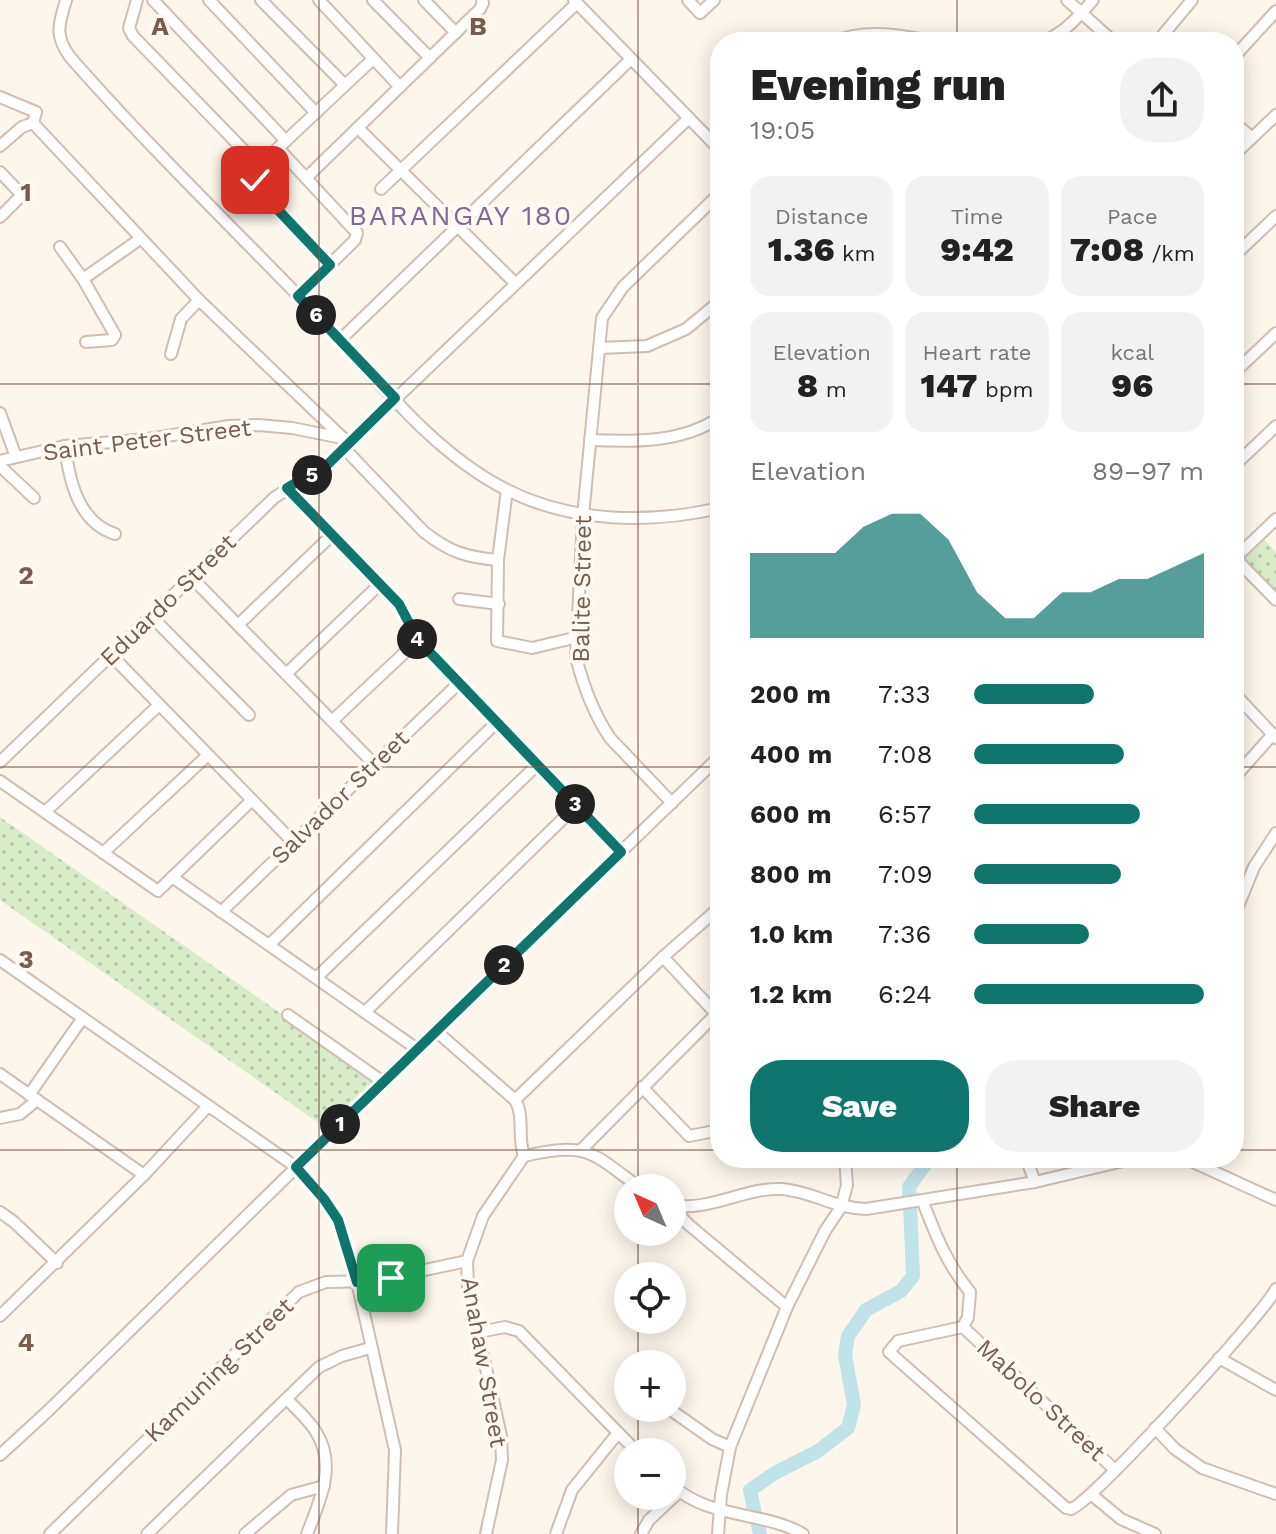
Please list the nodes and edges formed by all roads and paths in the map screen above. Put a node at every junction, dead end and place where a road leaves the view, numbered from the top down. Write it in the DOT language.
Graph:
graph roads {
  1 [pos="66,0"];
  2 [pos="137,0"];
  3 [pos="153,0"];
  4 [pos="209,0"];
  5 [pos="261,0"];
  6 [pos="319,0"];
  7 [pos="373,0"];
  8 [pos="424,0"];
  9 [pos="688,0"];
  10 [pos="714,0"];
  11 [pos="1067,0"];
  12 [pos="1093,0"];
  13 [pos="1192,0"];
  14 [pos="482,2"];
  15 [pos="576,2"];
  16 [pos="1276,11"];
  17 [pos="1082,13"];
  18 [pos="1060,32"];
  19 [pos="1103,32"];
  20 [pos="1165,32"];
  21 [pos="456,33"];
  22 [pos="1244,46"];
  23 [pos="430,58"];
  24 [pos="373,59"];
  25 [pos="631,59"];
  26 [pos="345,85"];
  27 [pos="400,87"];
  28 [pos="0,97"];
  29 [pos="316,113"];
  30 [pos="1276,115"];
  31 [pos="689,118"];
  32 [pos="33,123"];
  33 [pos="358,128"];
  34 [pos="1244,131"];
  35 [pos="1252,138"];
  36 [pos="710,140"];
  37 [pos="282,145"];
  38 [pos="0,146"];
  39 [pos="1244,146"];
  40 [pos="259,166"];
  41 [pos="400,170"];
  42 [pos="0,172"];
  43 [pos="306,178"];
  44 [pos="381,189"];
  45 [pos="710,203"];
  46 [pos="1276,216"];
  47 [pos="0,217"];
  48 [pos="457,226"];
  49 [pos="140,239"];
  50 [pos="1244,246"];
  51 [pos="60,247"];
  52 [pos="330,265"];
  53 [pos="83,279"];
  54 [pos="515,283"];
  55 [pos="298,296"];
  56 [pos="199,300"];
  57 [pos="710,309"];
  58 [pos="1276,333"];
  59 [pos="340,340"];
  60 [pos="86,342"];
  61 [pos="599,348"];
  62 [pos="171,354"];
  63 [pos="1244,363"];
  64 [pos="395,398"];
  65 [pos="0,413"];
  66 [pos="710,424"];
  67 [pos="1276,426"];
  68 [pos="590,440"];
  69 [pos="346,442"];
  70 [pos="65,446"];
  71 [pos="1244,456"];
  72 [pos="16,457"];
  73 [pos="0,464"];
  74 [pos="287,488"];
  75 [pos="507,490"];
  76 [pos="34,498"];
  77 [pos="710,510"];
  78 [pos="583,516"];
  79 [pos="1276,519"];
  80 [pos="115,534"];
  81 [pos="332,535"];
  82 [pos="1244,549"];
  83 [pos="498,560"];
  84 [pos="1244,567"];
  85 [pos="192,578"];
  86 [pos="380,584"];
  87 [pos="459,599"];
  88 [pos="1276,600"];
  89 [pos="499,604"];
  90 [pos="152,617"];
  91 [pos="238,625"];
  92 [pos="578,637"];
  93 [pos="418,640"];
  94 [pos="111,655"];
  95 [pos="286,674"];
  96 [pos="459,683"];
  97 [pos="1244,704"];
  98 [pos="159,705"];
  99 [pos="249,715"];
  100 [pos="332,721"];
  101 [pos="497,722"];
  102 [pos="1274,736"];
  103 [pos="208,755"];
  104 [pos="0,762"];
  105 [pos="374,764"];
  106 [pos="537,765"];
  107 [pos="710,766"];
  108 [pos="1244,768"];
  109 [pos="0,781"];
  110 [pos="252,800"];
  111 [pos="672,803"];
  112 [pos="576,806"];
  113 [pos="45,812"];
  114 [pos="1276,833"];
  115 [pos="293,842"];
  116 [pos="621,852"];
  117 [pos="103,853"];
  118 [pos="172,877"];
  119 [pos="1244,892"];
  120 [pos="221,912"];
  121 [pos="710,916"];
  122 [pos="269,945"];
  123 [pos="663,957"];
  124 [pos="0,960"];
  125 [pos="316,978"];
  126 [pos="710,1007"];
  127 [pos="365,1012"];
  128 [pos="288,1015"];
  129 [pos="82,1019"];
  130 [pos="710,1023"];
  131 [pos="436,1031"];
  132 [pos="417,1049"];
  133 [pos="0,1074"];
  134 [pos="383,1082"];
  135 [pos="642,1087"];
  136 [pos="33,1098"];
  137 [pos="515,1100"];
  138 [pos="208,1106"];
  139 [pos="0,1118"];
  140 [pos="710,1132"];
  141 [pos="582,1149"];
  142 [pos="524,1156"];
  143 [pos="296,1167"];
  144 [pos="846,1168"];
  145 [pos="1030,1168"];
  146 [pos="1094,1168"];
  147 [pos="1206,1168"];
  148 [pos="620,1174"];
  149 [pos="144,1175"];
  150 [pos="1035,1182"];
  151 [pos="1276,1200"];
  152 [pos="923,1202"];
  153 [pos="686,1206"];
  154 [pos="841,1207"];
  155 [pos="0,1212"];
  156 [pos="686,1222"];
  157 [pos="467,1261"];
  158 [pos="57,1263"];
  159 [pos="357,1282"];
  160 [pos="1275,1295"];
  161 [pos="787,1307"];
  162 [pos="0,1316"];
  163 [pos="963,1327"];
  164 [pos="479,1332"];
  165 [pos="370,1348"];
  166 [pos="1219,1358"];
  167 [pos="1276,1390"];
  168 [pos="287,1399"];
  169 [pos="686,1421"];
  170 [pos="1155,1428"];
  171 [pos="618,1433"];
  172 [pos="623,1438"];
  173 [pos="730,1447"];
  174 [pos="0,1455"];
  175 [pos="1115,1470"];
  176 [pos="324,1486"];
  177 [pos="686,1494"];
  178 [pos="1276,1494"];
  179 [pos="1092,1495"];
  180 [pos="658,1510"];
  181 [pos="721,1511"];
  182 [pos="786,1530"];
  183 [pos="50,1534"];
  184 [pos="147,1534"];
  185 [pos="245,1534"];
  186 [pos="307,1534"];
  187 [pos="392,1534"];
  188 [pos="486,1534"];
  189 [pos="556,1534"];
  190 [pos="641,1534"];
  191 [pos="718,1534"];
  192 [pos="803,1534"];
  193 [pos="1155,1534"];
  1 -- 55 [label="street"];
  2 -- 40 [label="street"];
  3 -- 37 [label="street"];
  4 -- 29 [label="street"];
  5 -- 26 [label="street"];
  6 -- 24 [label="street"];
  7 -- 23 [label="street"];
  8 -- 21 [label="street"];
  9 -- 10 [label="street"];
  11 -- 17 [label="street"];
  12 -- 17 [label="street"];
  13 -- 20 [label="street"];
  14 -- 21 [label="street"];
  15 -- 25 [label="street"];
  15 -- 41 [label="street"];
  16 -- 22 [label="street"];
  17 -- 18 [label="street"];
  17 -- 19 [label="street"];
  21 -- 23 [label="street"];
  23 -- 27 [label="street"];
  24 -- 26 [label="street"];
  24 -- 27 [label="street"];
  25 -- 31 [label="street"];
  25 -- 48 [label="street"];
  26 -- 29 [label="street"];
  27 -- 33 [label="street"];
  28 -- 32 [label="street"];
  29 -- 37 [label="street"];
  30 -- 35 [label="street"];
  31 -- 36 [label="street"];
  31 -- 54 [label="street, Eduardo Street"];
  32 -- 38 [label="street"];
  32 -- 49 [label="street"];
  33 -- 41 [label="street"];
  33 -- 43 [label="street"];
  34 -- 35 [label="street"];
  35 -- 39 [label="street"];
  37 -- 40 [label="street"];
  37 -- 43 [label="street"];
  40 -- 52 [label="street"];
  41 -- 44 [label="street"];
  41 -- 48 [label="street"];
  42 -- 47 [label="street"];
  43 -- 52 [label="street"];
  45 -- 61 [label="street"];
  46 -- 50 [label="street"];
  48 -- 54 [label="street"];
  48 -- 59 [label="street"];
  49 -- 53 [label="street"];
  49 -- 56 [label="street"];
  51 -- 53 [label="street"];
  52 -- 55 [label="street"];
  53 -- 60 [label="street"];
  54 -- 64 [label="street, Eduardo Street"];
  55 -- 59 [label="street"];
  56 -- 62 [label="street"];
  56 -- 69 [label="street"];
  57 -- 61 [label="street"];
  58 -- 63 [label="street"];
  59 -- 64 [label="street"];
  61 -- 68 [label="street, Balite Street"];
  64 -- 69 [label="street, Eduardo Street"];
  64 -- 75 [label="street"];
  65 -- 72 [label="street"];
  66 -- 68 [label="street"];
  67 -- 71 [label="street"];
  68 -- 78 [label="street, Balite Street"];
  69 -- 70 [label="street, Saint Peter Street"];
  69 -- 74 [label="street, Eduardo Street"];
  69 -- 83 [label="street"];
  70 -- 72 [label="street, Saint Peter Street"];
  70 -- 80 [label="street"];
  72 -- 73 [label="street, Saint Peter Street"];
  73 -- 76 [label="street"];
  74 -- 81 [label="street"];
  74 -- 85 [label="street, Eduardo Street"];
  75 -- 78 [label="street"];
  75 -- 83 [label="street"];
  77 -- 78 [label="street"];
  78 -- 92 [label="street, Balite Street"];
  79 -- 82 [label="street"];
  81 -- 86 [label="street"];
  81 -- 91 [label="street"];
  83 -- 89 [label="street"];
  84 -- 88 [label="street"];
  85 -- 90 [label="street, Eduardo Street"];
  85 -- 91 [label="street"];
  86 -- 93 [label="street"];
  86 -- 95 [label="street"];
  87 -- 89 [label="street"];
  89 -- 92 [label="street"];
  90 -- 94 [label="street, Eduardo Street"];
  90 -- 99 [label="street"];
  91 -- 95 [label="street"];
  92 -- 111 [label="street, Balite Street"];
  93 -- 96 [label="street"];
  93 -- 100 [label="street"];
  94 -- 98 [label="street"];
  94 -- 104 [label="street, Eduardo Street"];
  95 -- 100 [label="street"];
  96 -- 101 [label="street"];
  96 -- 105 [label="street, Salvador Street"];
  97 -- 102 [label="street"];
  98 -- 103 [label="street"];
  98 -- 113 [label="street"];
  100 -- 105 [label="street"];
  101 -- 106 [label="street"];
  101 -- 122 [label="street"];
  102 -- 108 [label="street"];
  103 -- 110 [label="street"];
  103 -- 117 [label="street"];
  105 -- 115 [label="street, Salvador Street"];
  106 -- 112 [label="street"];
  106 -- 125 [label="street"];
  107 -- 111 [label="street"];
  109 -- 113 [label="street"];
  110 -- 115 [label="street"];
  110 -- 118 [label="street"];
  111 -- 116 [label="street"];
  112 -- 116 [label="street"];
  112 -- 127 [label="street"];
  113 -- 117 [label="street"];
  114 -- 119 [label="street"];
  115 -- 120 [label="street, Salvador Street"];
  116 -- 131 [label="street"];
  117 -- 118 [label="street"];
  118 -- 120 [label="street"];
  120 -- 122 [label="street"];
  121 -- 123 [label="street"];
  122 -- 125 [label="street"];
  123 -- 126 [label="street"];
  123 -- 137 [label="street"];
  124 -- 129 [label="street"];
  125 -- 127 [label="street"];
  127 -- 132 [label="street"];
  128 -- 134 [label="street"];
  129 -- 136 [label="street"];
  129 -- 138 [label="street"];
  130 -- 135 [label="street"];
  131 -- 132 [label="street"];
  131 -- 137 [label="street"];
  132 -- 134 [label="street"];
  133 -- 136 [label="street"];
  134 -- 143 [label="street"];
  135 -- 140 [label="street"];
  135 -- 141 [label="street"];
  136 -- 139 [label="street"];
  136 -- 149 [label="street"];
  137 -- 142 [label="street"];
  138 -- 143 [label="street"];
  138 -- 149 [label="street"];
  141 -- 142 [label="street"];
  141 -- 148 [label="street"];
  142 -- 157 [label="street, Anahaw Street"];
  143 -- 159 [label="street"];
  143 -- 174 [label="street"];
  144 -- 154 [label="street"];
  145 -- 150 [label="street"];
  146 -- 150 [label="street"];
  147 -- 151 [label="street"];
  149 -- 158 [label="street"];
  150 -- 152 [label="street"];
  152 -- 154 [label="street"];
  152 -- 163 [label="street, Mabolo Street"];
  153 -- 154 [label="street"];
  154 -- 161 [label="street"];
  155 -- 158 [label="street"];
  156 -- 161 [label="street"];
  157 -- 159 [label="street, Kamuning Street"];
  157 -- 164 [label="street, Anahaw Street"];
  158 -- 162 [label="street"];
  159 -- 165 [label="street"];
  159 -- 183 [label="street, Kamuning Street"];
  160 -- 166 [label="street"];
  161 -- 173 [label="street"];
  163 -- 175 [label="street, Mabolo Street"];
  163 -- 179 [label="street"];
  164 -- 171 [label="street"];
  164 -- 188 [label="street, Anahaw Street"];
  165 -- 168 [label="street"];
  165 -- 187 [label="street"];
  166 -- 167 [label="street"];
  166 -- 170 [label="street"];
  168 -- 176 [label="street"];
  168 -- 184 [label="street"];
  169 -- 173 [label="street"];
  170 -- 175 [label="street"];
  170 -- 178 [label="street"];
  171 -- 172 [label="street"];
  171 -- 189 [label="street"];
  173 -- 181 [label="street"];
  175 -- 179 [label="street"];
  176 -- 185 [label="street"];
  176 -- 186 [label="street"];
  177 -- 181 [label="street"];
  179 -- 193 [label="street"];
  180 -- 190 [label="street"];
  181 -- 182 [label="street"];
  181 -- 191 [label="street"];
  182 -- 192 [label="street"];
}
